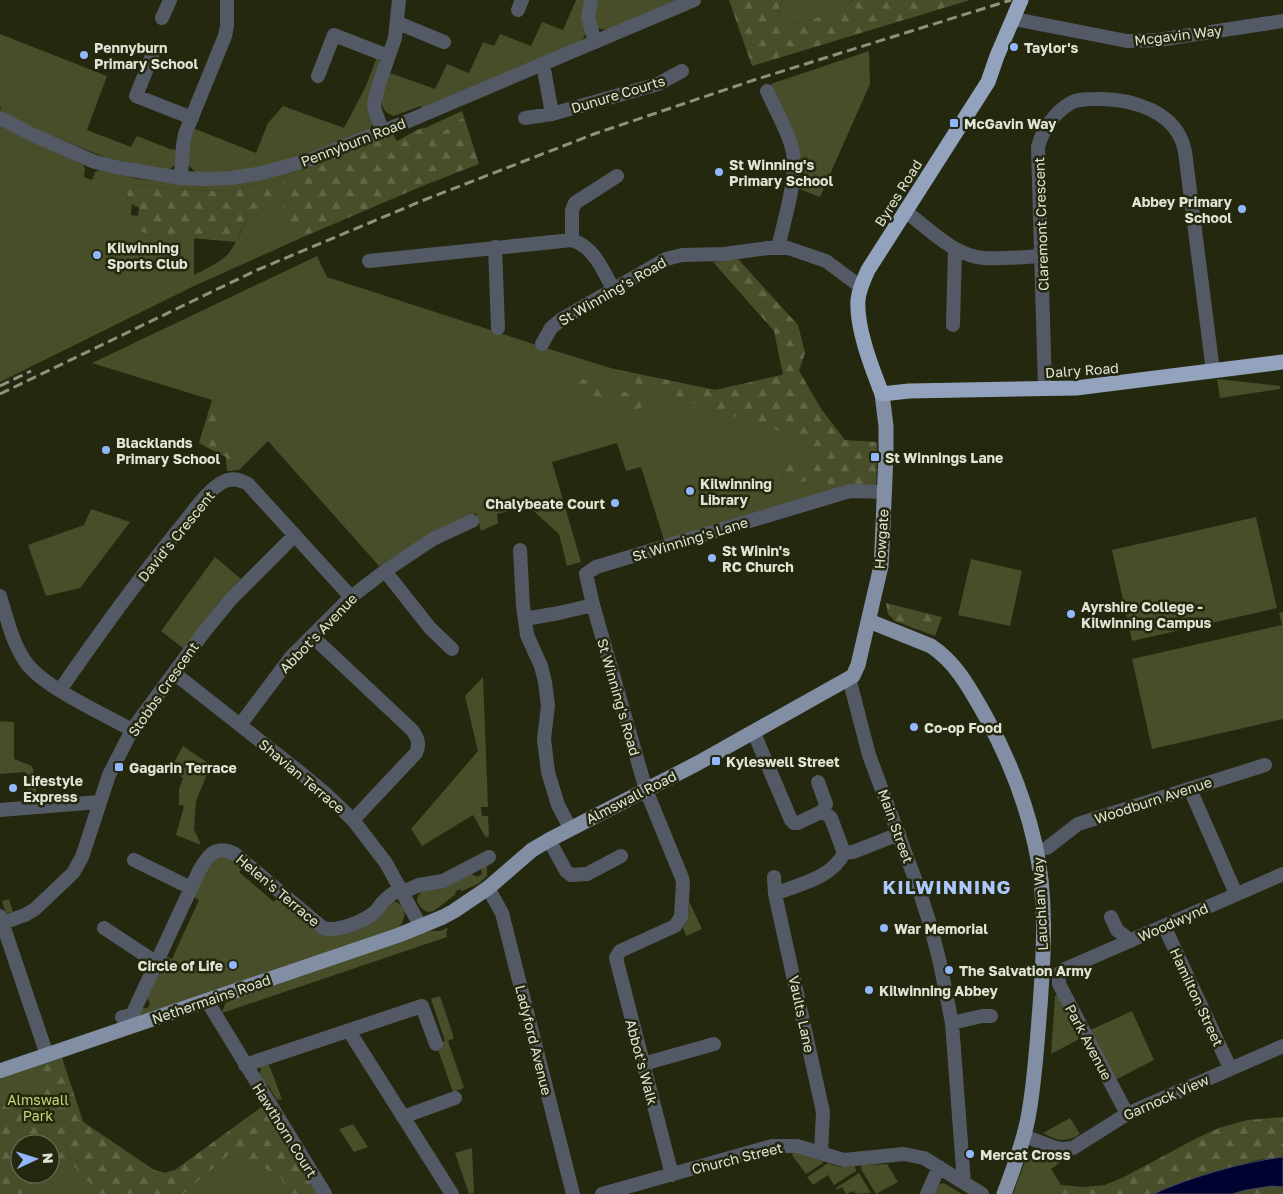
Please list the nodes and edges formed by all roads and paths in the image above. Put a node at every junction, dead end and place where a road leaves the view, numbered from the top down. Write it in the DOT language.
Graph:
graph roads {
  1 [pos="170,0"];
  2 [pos="227,0"];
  3 [pos="399,0"];
  4 [pos="591,0"];
  5 [pos="694,0"];
  6 [pos="1021,0"];
  7 [pos="162,18"];
  8 [pos="1014,19"];
  9 [pos="1283,21"];
  10 [pos="398,23"];
  11 [pos="444,42"];
  12 [pos="595,42"];
  13 [pos="152,56"];
  14 [pos="388,56"];
  15 [pos="542,64"];
  16 [pos="682,72"];
  17 [pos="318,76"];
  18 [pos="767,91"];
  19 [pos="552,114"];
  20 [pos="0,118"];
  21 [pos="192,118"];
  22 [pos="525,118"];
  23 [pos="383,132"];
  24 [pos="617,176"];
  25 [pos="181,178"];
  26 [pos="905,211"];
  27 [pos="572,240"];
  28 [pos="494,247"];
  29 [pos="778,248"];
  30 [pos="955,249"];
  31 [pos="1043,256"];
  32 [pos="369,261"];
  33 [pos="861,287"];
  34 [pos="613,289"];
  35 [pos="952,325"];
  36 [pos="498,328"];
  37 [pos="542,344"];
  38 [pos="1283,362"];
  39 [pos="1213,371"];
  40 [pos="1045,389"];
  41 [pos="882,394"];
  42 [pos="885,492"];
  43 [pos="472,521"];
  44 [pos="296,535"];
  45 [pos="520,550"];
  46 [pos="385,571"];
  47 [pos="586,574"];
  48 [pos="0,596"];
  49 [pos="351,597"];
  50 [pos="593,605"];
  51 [pos="525,618"];
  52 [pos="869,621"];
  53 [pos="312,636"];
  54 [pos="452,649"];
  55 [pos="174,673"];
  56 [pos="849,678"];
  57 [pos="60,690"];
  58 [pos="240,725"];
  59 [pos="132,730"];
  60 [pos="754,733"];
  61 [pos="1266,765"];
  62 [pos="818,782"];
  63 [pos="1190,789"];
  64 [pos="646,790"];
  65 [pos="99,802"];
  66 [pos="0,810"];
  67 [pos="824,811"];
  68 [pos="354,820"];
  69 [pos="570,828"];
  70 [pos="899,834"];
  71 [pos="549,840"];
  72 [pos="1047,848"];
  73 [pos="844,853"];
  74 [pos="621,856"];
  75 [pos="489,857"];
  76 [pos="134,860"];
  77 [pos="1283,874"];
  78 [pos="774,877"];
  79 [pos="191,888"];
  80 [pos="488,888"];
  81 [pos="402,890"];
  82 [pos="774,894"];
  83 [pos="1236,894"];
  84 [pos="1111,917"];
  85 [pos="1,921"];
  86 [pos="1164,926"];
  87 [pos="421,927"];
  88 [pos="104,928"];
  89 [pos="1131,941"];
  90 [pos="157,963"];
  91 [pos="1064,970"];
  92 [pos="207,1001"];
  93 [pos="991,1016"];
  94 [pos="122,1018"];
  95 [pos="952,1023"];
  96 [pos="349,1031"];
  97 [pos="436,1044"];
  98 [pos="714,1044"];
  99 [pos="1283,1046"];
  100 [pos="47,1055"];
  101 [pos="643,1064"];
  102 [pos="245,1066"];
  103 [pos="1230,1068"];
  104 [pos="0,1071"];
  105 [pos="455,1098"];
  106 [pos="1126,1114"];
  107 [pos="403,1117"];
  108 [pos="1024,1136"];
  109 [pos="821,1152"];
  110 [pos="961,1154"];
  111 [pos="939,1167"];
  112 [pos="672,1174"];
  113 [pos="964,1183"];
  114 [pos="325,1194"];
  115 [pos="452,1194"];
  116 [pos="573,1194"];
  117 [pos="602,1194"];
  118 [pos="927,1194"];
  119 [pos="982,1194"];
  120 [pos="1004,1194"];
  1 -- 7 [label="street"];
  2 -- 21 [label="street"];
  3 -- 10 [label="street"];
  4 -- 12 [label="street"];
  5 -- 12 [label="street, Pennyburn Road"];
  6 -- 8 [label="highway, Byres Road"];
  8 -- 9 [label="street, Mcgavin Way"];
  8 -- 26 [label="highway, Byres Road"];
  10 -- 11 [label="street"];
  10 -- 14 [label="street"];
  12 -- 15 [label="street, Pennyburn Road"];
  13 -- 21 [label="street"];
  14 -- 17 [label="street"];
  14 -- 23 [label="street"];
  15 -- 19 [label="street, Dunure Courts"];
  15 -- 23 [label="street, Pennyburn Road"];
  16 -- 19 [label="street, Dunure Courts"];
  18 -- 29 [label="street"];
  19 -- 22 [label="street, Dunure Courts"];
  20 -- 25 [label="street, Pennyburn Road"];
  21 -- 25 [label="street"];
  23 -- 25 [label="street, Pennyburn Road"];
  24 -- 27 [label="street"];
  26 -- 30 [label="street"];
  26 -- 33 [label="highway, Byres Road"];
  27 -- 28 [label="street"];
  27 -- 34 [label="street"];
  28 -- 32 [label="street"];
  28 -- 36 [label="street"];
  29 -- 33 [label="street, St Winning's Road"];
  29 -- 34 [label="street, St Winning's Road"];
  30 -- 31 [label="street"];
  30 -- 35 [label="street"];
  31 -- 39 [label="street, Claremont Crescent"];
  31 -- 40 [label="street, Claremont Crescent"];
  33 -- 41 [label="highway, Byres Road"];
  34 -- 37 [label="street, St Winning's Road"];
  38 -- 39 [label="highway, Dalry Road"];
  39 -- 40 [label="highway, Dalry Road"];
  40 -- 41 [label="highway, Dalry Road"];
  41 -- 42 [label="main road, Howgate"];
  42 -- 47 [label="street, St Winning's Lane"];
  42 -- 52 [label="main road, Howgate"];
  43 -- 46 [label="street, Abbot's Avenue"];
  44 -- 49 [label="street, David's Crescent"];
  44 -- 55 [label="street, Stobbs Crescent"];
  44 -- 57 [label="street, David's Crescent"];
  45 -- 51 [label="street"];
  46 -- 49 [label="street, Abbot's Avenue"];
  46 -- 54 [label="street"];
  47 -- 50 [label="street, St Winning's Road"];
  48 -- 57 [label="street"];
  49 -- 53 [label="street, Abbot's Avenue"];
  50 -- 51 [label="street"];
  50 -- 64 [label="street, St Winning's Road"];
  51 -- 69 [label="street"];
  52 -- 56 [label="main road, Howgate"];
  52 -- 108 [label="main road, Lauchlan Way"];
  53 -- 58 [label="street, Abbot's Avenue"];
  53 -- 68 [label="street"];
  55 -- 58 [label="street, Shavian Terrace"];
  55 -- 59 [label="street, Stobbs Crescent"];
  56 -- 60 [label="main road, Almswall Road"];
  56 -- 70 [label="street, Main Street"];
  57 -- 59 [label="street"];
  58 -- 68 [label="street, Shavian Terrace"];
  59 -- 65 [label="street, Stobbs Crescent"];
  60 -- 64 [label="main road, Almswall Road"];
  60 -- 67 [label="street"];
  61 -- 63 [label="street, Woodburn Avenue"];
  62 -- 67 [label="street"];
  63 -- 72 [label="street, Woodburn Avenue"];
  63 -- 83 [label="street"];
  64 -- 69 [label="main road, Almswall Road"];
  64 -- 101 [label="street, Abbot's Walk"];
  65 -- 66 [label="street"];
  65 -- 85 [label="street, Stobbs Crescent"];
  67 -- 73 [label="street"];
  68 -- 81 [label="street, Shavian Terrace"];
  69 -- 71 [label="main road, Almswall Road"];
  70 -- 73 [label="street"];
  70 -- 95 [label="street, Main Street"];
  71 -- 74 [label="street"];
  71 -- 80 [label="main road, Almswall Road"];
  73 -- 82 [label="street"];
  75 -- 81 [label="street, Helen's Terrace"];
  76 -- 79 [label="street"];
  77 -- 83 [label="street, Woodwynd"];
  78 -- 82 [label="street, Vaults Lane"];
  79 -- 81 [label="street, Helen's Terrace"];
  79 -- 90 [label="street, Helen's Terrace"];
  80 -- 87 [label="main road, Almswall Road"];
  80 -- 116 [label="street, Ladyford Avenue"];
  81 -- 87 [label="street, Shavian Terrace"];
  82 -- 109 [label="street, Vaults Lane"];
  83 -- 86 [label="street, Woodwynd"];
  84 -- 89 [label="street"];
  85 -- 100 [label="street"];
  86 -- 89 [label="street, Woodwynd"];
  86 -- 103 [label="street, Hamilton Street"];
  87 -- 92 [label="main road, Nethermains Road"];
  88 -- 90 [label="street"];
  89 -- 91 [label="street, Woodwynd"];
  90 -- 94 [label="street, Helen's Terrace"];
  91 -- 106 [label="street, Park Avenue"];
  92 -- 100 [label="main road, Nethermains Road"];
  92 -- 102 [label="street, Hawthorn Court"];
  93 -- 95 [label="street"];
  95 -- 110 [label="street, Main Street"];
  96 -- 97 [label="street, Hawthorn Court"];
  96 -- 102 [label="street, Hawthorn Court"];
  96 -- 107 [label="street"];
  98 -- 101 [label="street"];
  99 -- 103 [label="street, Garnock View"];
  100 -- 104 [label="main road, Nethermains Road"];
  101 -- 112 [label="street, Abbot's Walk"];
  102 -- 114 [label="street, Hawthorn Court"];
  103 -- 106 [label="street, Garnock View"];
  105 -- 107 [label="street"];
  106 -- 108 [label="street, Garnock View"];
  107 -- 115 [label="street"];
  108 -- 120 [label="main road, Lauchlan Way"];
  109 -- 111 [label="street, Church Street"];
  109 -- 112 [label="street, Church Street"];
  110 -- 111 [label="street"];
  110 -- 113 [label="street, Main Street"];
  111 -- 113 [label="street, Church Street"];
  111 -- 118 [label="street"];
  112 -- 117 [label="street, Church Street"];
  113 -- 119 [label="street, Church Street"];
}
